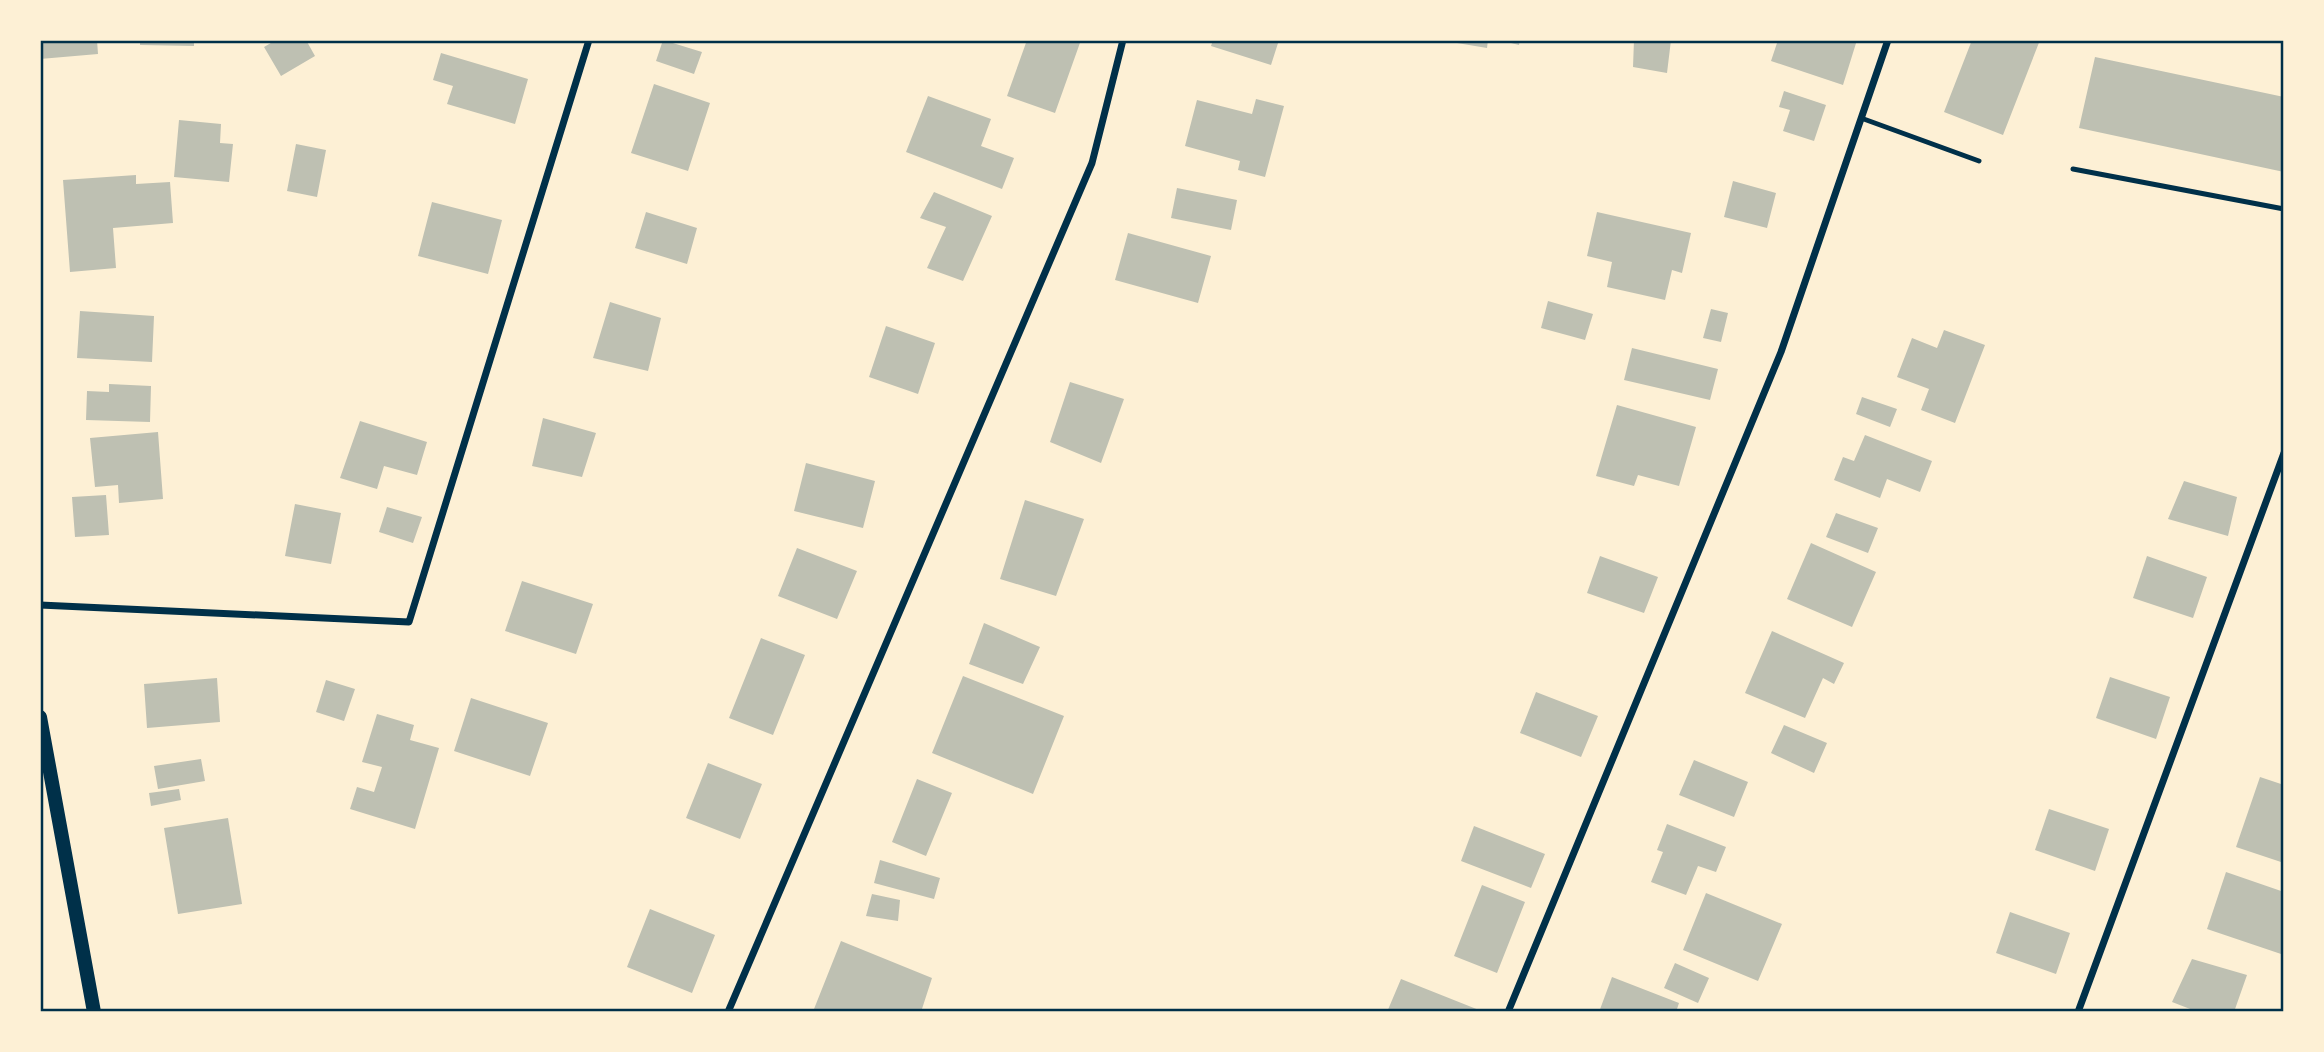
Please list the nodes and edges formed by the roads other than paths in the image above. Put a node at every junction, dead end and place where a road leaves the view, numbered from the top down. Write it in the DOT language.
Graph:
graph roads {
  1 [pos="589,40"];
  2 [pos="1123,40"];
  3 [pos="1888,40"];
  4 [pos="1861,118"];
  5 [pos="1979,160"];
  6 [pos="2073,169"];
  7 [pos="2284,209"];
  8 [pos="2284,453"];
  9 [pos="40,605"];
  10 [pos="40,717"];
  11 [pos="94,1012"];
  12 [pos="728,1012"];
  13 [pos="1508,1012"];
  14 [pos="2078,1012"];
  1 -- 9 [label="street"];
  2 -- 12 [label="street"];
  3 -- 4 [label="street"];
  4 -- 5 [label="lane"];
  4 -- 13 [label="street"];
  6 -- 7 [label="lane"];
  8 -- 14 [label="street"];
  10 -- 11 [label="main road"];
}
